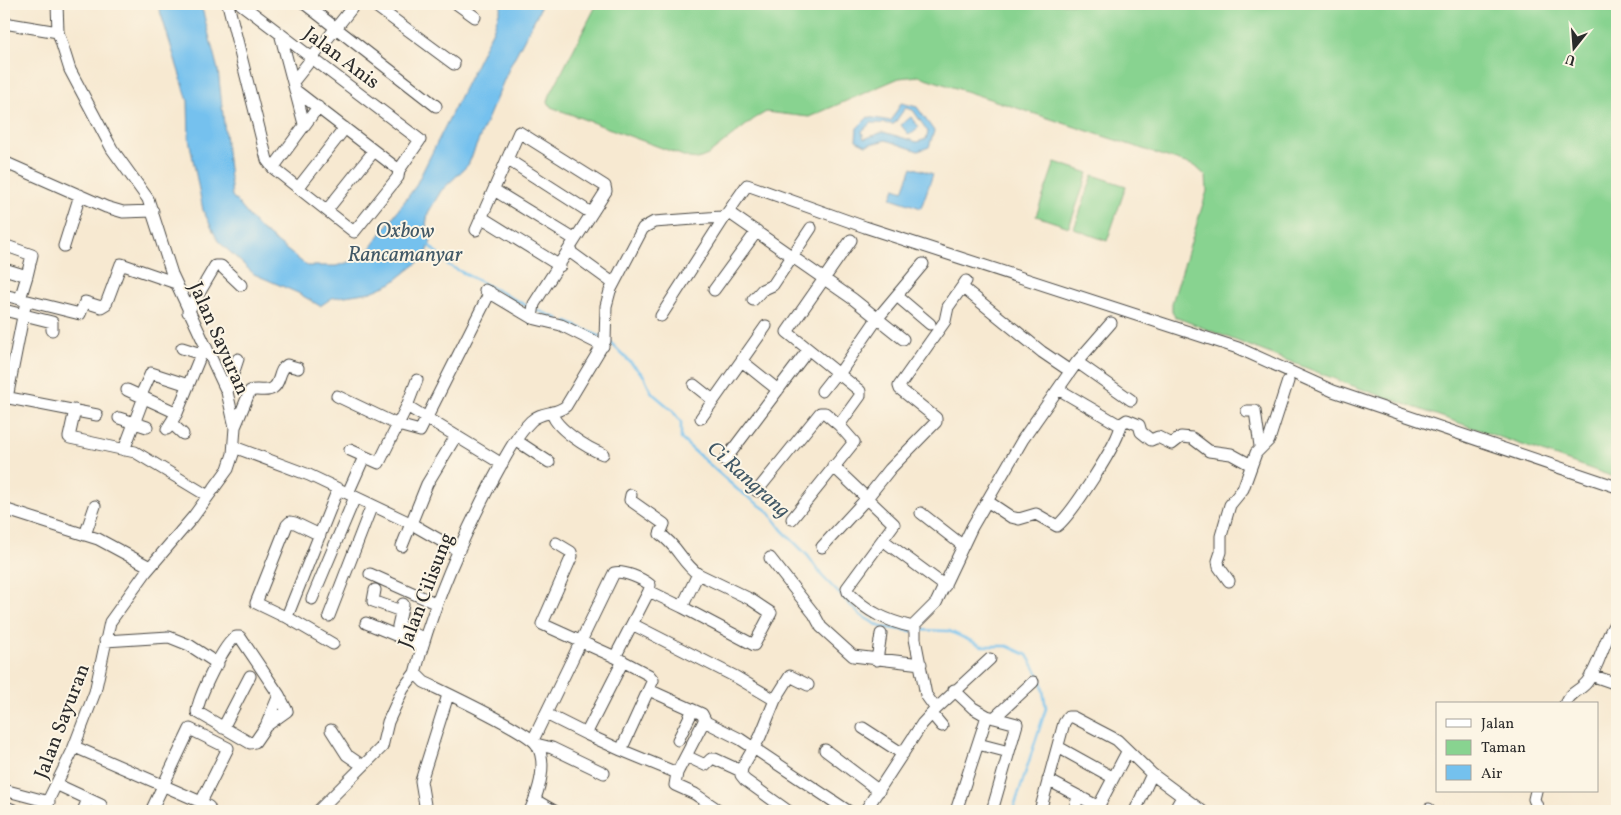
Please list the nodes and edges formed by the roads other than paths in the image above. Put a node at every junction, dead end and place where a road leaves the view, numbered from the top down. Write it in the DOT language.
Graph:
graph roads {
  1 [pos="54,4"];
  2 [pos="228,4"];
  3 [pos="241,4"];
  4 [pos="305,4"];
  5 [pos="355,4"];
  6 [pos="373,4"];
  7 [pos="458,4"];
  8 [pos="475,17"];
  9 [pos="4,23"];
  10 [pos="336,28"];
  11 [pos="58,32"];
  12 [pos="280,33"];
  13 [pos="312,57"];
  14 [pos="454,64"];
  15 [pos="294,86"];
  16 [pos="436,106"];
  17 [pos="318,107"];
  18 [pos="304,124"];
  19 [pos="345,128"];
  20 [pos="374,151"];
  21 [pos="507,159"];
  22 [pos="4,162"];
  23 [pos="273,168"];
  24 [pos="399,170"];
  25 [pos="298,188"];
  26 [pos="494,190"];
  27 [pos="80,195"];
  28 [pos="327,210"];
  29 [pos="153,211"];
  30 [pos="591,213"];
  31 [pos="727,213"];
  32 [pos="481,217"];
  33 [pos="811,228"];
  34 [pos="476,230"];
  35 [pos="757,231"];
  36 [pos="574,240"];
  37 [pos="851,240"];
  38 [pos="4,245"];
  39 [pos="64,246"];
  40 [pos="569,251"];
  41 [pos="792,256"];
  42 [pos="923,264"];
  43 [pos="560,266"];
  44 [pos="4,269"];
  45 [pos="27,276"];
  46 [pos="824,278"];
  47 [pos="176,283"];
  48 [pos="613,283"];
  49 [pos="241,285"];
  50 [pos="714,290"];
  51 [pos="4,295"];
  52 [pos="897,296"];
  53 [pos="23,300"];
  54 [pos="753,300"];
  55 [pos="4,310"];
  56 [pos="533,311"];
  57 [pos="188,312"];
  58 [pos="23,315"];
  59 [pos="661,316"];
  60 [pos="877,319"];
  61 [pos="1111,322"];
  62 [pos="930,324"];
  63 [pos="766,326"];
  64 [pos="52,330"];
  65 [pos="605,339"];
  66 [pos="903,339"];
  67 [pos="182,348"];
  68 [pos="203,350"];
  69 [pos="808,350"];
  70 [pos="238,358"];
  71 [pos="9,361"];
  72 [pos="743,362"];
  73 [pos="1073,366"];
  74 [pos="298,368"];
  75 [pos="838,373"];
  76 [pos="416,380"];
  77 [pos="1288,381"];
  78 [pos="188,385"];
  79 [pos="694,385"];
  80 [pos="1058,389"];
  81 [pos="126,390"];
  82 [pos="778,390"];
  83 [pos="822,391"];
  84 [pos="226,392"];
  85 [pos="142,396"];
  86 [pos="337,396"];
  87 [pos="5,397"];
  88 [pos="713,400"];
  89 [pos="1131,400"];
  90 [pos="407,406"];
  91 [pos="75,410"];
  92 [pos="1247,411"];
  93 [pos="552,412"];
  94 [pos="97,414"];
  95 [pos="119,418"];
  96 [pos="701,418"];
  97 [pos="427,419"];
  98 [pos="171,422"];
  99 [pos="134,423"];
  100 [pos="1121,424"];
  101 [pos="398,425"];
  102 [pos="839,425"];
  103 [pos="147,427"];
  104 [pos="235,427"];
  105 [pos="183,434"];
  106 [pos="456,436"];
  107 [pos="517,441"];
  108 [pos="1260,446"];
  109 [pos="234,447"];
  110 [pos="124,450"];
  111 [pos="350,450"];
  112 [pos="603,454"];
  113 [pos="364,457"];
  114 [pos="725,460"];
  115 [pos="549,462"];
  116 [pos="502,464"];
  117 [pos="1251,465"];
  118 [pos="833,466"];
  119 [pos="1617,487"];
  120 [pos="757,491"];
  121 [pos="347,493"];
  122 [pos="632,494"];
  123 [pos="208,496"];
  124 [pos="867,498"];
  125 [pos="986,501"];
  126 [pos="372,505"];
  127 [pos="95,506"];
  128 [pos="4,509"];
  129 [pos="921,512"];
  130 [pos="792,519"];
  131 [pos="410,524"];
  132 [pos="320,534"];
  133 [pos="85,535"];
  134 [pos="884,540"];
  135 [pos="556,543"];
  136 [pos="962,544"];
  137 [pos="402,546"];
  138 [pos="822,547"];
  139 [pos="459,550"];
  140 [pos="770,558"];
  141 [pos="150,567"];
  142 [pos="370,574"];
  143 [pos="698,574"];
  144 [pos="1230,581"];
  145 [pos="945,586"];
  146 [pos="375,590"];
  147 [pos="649,591"];
  148 [pos="312,599"];
  149 [pos="436,604"];
  150 [pos="682,608"];
  151 [pos="286,616"];
  152 [pos="329,616"];
  153 [pos="1617,621"];
  154 [pos="366,623"];
  155 [pos="632,624"];
  156 [pos="914,632"];
  157 [pos="881,634"];
  158 [pos="105,641"];
  159 [pos="423,642"];
  160 [pos="582,642"];
  161 [pos="333,644"];
  162 [pos="619,659"];
  163 [pos="990,659"];
  164 [pos="877,660"];
  165 [pos="218,664"];
  166 [pos="921,664"];
  167 [pos="415,673"];
  168 [pos="1591,675"];
  169 [pos="250,676"];
  170 [pos="1034,682"];
  171 [pos="1617,684"];
  172 [pos="808,685"];
  173 [pos="649,690"];
  174 [pos="954,690"];
  175 [pos="448,695"];
  176 [pos="775,700"];
  177 [pos="1566,702"];
  178 [pos="693,710"];
  179 [pos="934,711"];
  180 [pos="546,714"];
  181 [pos="990,717"];
  182 [pos="704,721"];
  183 [pos="942,726"];
  184 [pos="223,728"];
  185 [pos="863,728"];
  186 [pos="331,730"];
  187 [pos="586,734"];
  188 [pos="678,740"];
  189 [pos="534,742"];
  190 [pos="978,744"];
  191 [pos="74,747"];
  192 [pos="1058,747"];
  193 [pos="754,748"];
  194 [pos="621,750"];
  195 [pos="825,750"];
  196 [pos="1009,752"];
  197 [pos="1127,752"];
  198 [pos="903,754"];
  199 [pos="686,756"];
  200 [pos="363,766"];
  201 [pos="741,771"];
  202 [pos="604,773"];
  203 [pos="677,773"];
  204 [pos="1152,774"];
  205 [pos="1112,777"];
  206 [pos="1048,780"];
  207 [pos="58,785"];
  208 [pos="164,785"];
  209 [pos="4,790"];
  210 [pos="879,791"];
  211 [pos="1536,792"];
  212 [pos="1078,797"];
  213 [pos="1182,797"];
  214 [pos="88,799"];
  215 [pos="535,800"];
  216 [pos="201,802"];
  217 [pos="101,805"];
  218 [pos="4,806"];
  219 [pos="46,807"];
  220 [pos="1098,809"];
  221 [pos="16,811"];
  222 [pos="83,811"];
  223 [pos="151,811"];
  224 [pos="210,811"];
  225 [pos="318,811"];
  226 [pos="426,811"];
  227 [pos="530,811"];
  228 [pos="554,811"];
  229 [pos="720,811"];
  230 [pos="788,811"];
  231 [pos="848,811"];
  232 [pos="865,811"];
  233 [pos="956,811"];
  234 [pos="992,811"];
  235 [pos="1040,811"];
  236 [pos="1074,811"];
  237 [pos="1135,811"];
  238 [pos="1174,811"];
  239 [pos="1202,811"];
  240 [pos="1539,811"];
  1 -- 11 [label="street, Jalan Sayuran"];
  2 -- 23 [label="street"];
  3 -- 12 [label="street, Jalan Anis"];
  4 -- 10 [label="street"];
  5 -- 10 [label="street"];
  6 -- 14 [label="street"];
  7 -- 8 [label="street"];
  9 -- 11 [label="street"];
  10 -- 13 [label="street"];
  10 -- 16 [label="street"];
  11 -- 29 [label="street, Jalan Sayuran"];
  12 -- 13 [label="street, Jalan Anis"];
  12 -- 15 [label="street"];
  13 -- 15 [label="street"];
  13 -- 24 [label="street, Jalan Anis"];
  15 -- 17 [label="street"];
  15 -- 18 [label="street"];
  17 -- 18 [label="street"];
  17 -- 19 [label="street"];
  18 -- 23 [label="street"];
  19 -- 20 [label="street"];
  19 -- 25 [label="street"];
  20 -- 24 [label="street"];
  20 -- 28 [label="street"];
  21 -- 26 [label="street"];
  21 -- 30 [label="street"];
  21 -- 30 [label="street"];
  22 -- 27 [label="street"];
  23 -- 25 [label="street"];
  24 -- 28 [label="street"];
  25 -- 28 [label="street"];
  26 -- 32 [label="street"];
  26 -- 36 [label="street"];
  27 -- 29 [label="street"];
  27 -- 39 [label="street"];
  29 -- 47 [label="street, Jalan Sayuran"];
  30 -- 36 [label="street"];
  31 -- 35 [label="street"];
  31 -- 48 [label="street"];
  31 -- 59 [label="street"];
  31 -- 119 [label="street"];
  32 -- 34 [label="street"];
  32 -- 43 [label="street"];
  33 -- 41 [label="street"];
  35 -- 41 [label="street"];
  35 -- 50 [label="street"];
  36 -- 40 [label="street"];
  37 -- 46 [label="street"];
  38 -- 45 [label="street"];
  40 -- 43 [label="street"];
  40 -- 48 [label="street"];
  41 -- 46 [label="street"];
  41 -- 54 [label="street"];
  42 -- 52 [label="street"];
  43 -- 56 [label="street"];
  44 -- 45 [label="street"];
  45 -- 53 [label="street"];
  46 -- 60 [label="street"];
  46 -- 69 [label="street"];
  47 -- 53 [label="street"];
  47 -- 57 [label="street, Jalan Sayuran"];
  48 -- 65 [label="street"];
  49 -- 57 [label="street"];
  51 -- 53 [label="street"];
  52 -- 60 [label="street"];
  52 -- 62 [label="street"];
  53 -- 58 [label="street"];
  55 -- 58 [label="street"];
  56 -- 65 [label="street"];
  56 -- 97 [label="street"];
  57 -- 68 [label="street, Jalan Sayuran"];
  58 -- 64 [label="street"];
  58 -- 71 [label="street"];
  60 -- 66 [label="street"];
  60 -- 75 [label="street"];
  61 -- 73 [label="street"];
  63 -- 72 [label="street"];
  65 -- 93 [label="street, Jalan Cilisung"];
  67 -- 68 [label="street"];
  68 -- 78 [label="street"];
  68 -- 84 [label="street, Jalan Sayuran"];
  69 -- 75 [label="street"];
  69 -- 82 [label="street"];
  70 -- 84 [label="street"];
  71 -- 87 [label="street"];
  72 -- 82 [label="street"];
  72 -- 88 [label="street"];
  73 -- 80 [label="street"];
  73 -- 89 [label="street"];
  73 -- 124 [label="street"];
  74 -- 104 [label="street"];
  75 -- 83 [label="street"];
  75 -- 102 [label="street"];
  76 -- 90 [label="street"];
  77 -- 108 [label="street"];
  78 -- 85 [label="street"];
  78 -- 98 [label="street"];
  79 -- 88 [label="street"];
  80 -- 100 [label="street"];
  80 -- 125 [label="street"];
  81 -- 85 [label="street"];
  82 -- 114 [label="street"];
  84 -- 104 [label="street, Jalan Sayuran"];
  85 -- 98 [label="street"];
  85 -- 99 [label="street"];
  86 -- 101 [label="street"];
  87 -- 91 [label="street"];
  88 -- 96 [label="street"];
  90 -- 97 [label="street"];
  90 -- 101 [label="street"];
  91 -- 94 [label="street"];
  91 -- 110 [label="street"];
  92 -- 108 [label="street"];
  93 -- 107 [label="street, Jalan Cilisung"];
  93 -- 112 [label="street"];
  95 -- 99 [label="street"];
  97 -- 101 [label="street"];
  97 -- 106 [label="street"];
  98 -- 105 [label="street"];
  99 -- 103 [label="street"];
  99 -- 110 [label="street"];
  100 -- 117 [label="street"];
  100 -- 125 [label="street"];
  101 -- 113 [label="street"];
  102 -- 118 [label="street"];
  102 -- 120 [label="street"];
  104 -- 109 [label="street, Jalan Sayuran"];
  106 -- 116 [label="street"];
  106 -- 131 [label="street"];
  107 -- 115 [label="street"];
  107 -- 116 [label="street, Jalan Cilisung"];
  108 -- 117 [label="street"];
  109 -- 121 [label="street"];
  109 -- 123 [label="street, Jalan Sayuran"];
  110 -- 123 [label="street"];
  111 -- 113 [label="street"];
  113 -- 121 [label="street"];
  116 -- 139 [label="street, Jalan Cilisung"];
  117 -- 144 [label="street"];
  118 -- 124 [label="street"];
  118 -- 130 [label="street"];
  121 -- 126 [label="street"];
  121 -- 132 [label="street"];
  121 -- 148 [label="street"];
  122 -- 143 [label="street"];
  123 -- 141 [label="street, Jalan Sayuran"];
  124 -- 134 [label="street"];
  124 -- 138 [label="street"];
  125 -- 136 [label="street"];
  126 -- 131 [label="street"];
  126 -- 152 [label="street"];
  127 -- 133 [label="street"];
  128 -- 133 [label="street"];
  129 -- 136 [label="street"];
  131 -- 137 [label="street"];
  131 -- 139 [label="street"];
  132 -- 151 [label="street"];
  132 -- 151 [label="street"];
  133 -- 141 [label="street"];
  134 -- 145 [label="street"];
  134 -- 156 [label="street"];
  135 -- 160 [label="street"];
  136 -- 145 [label="street"];
  139 -- 149 [label="street, Jalan Cilisung"];
  140 -- 164 [label="street"];
  141 -- 158 [label="street, Jalan Sayuran"];
  142 -- 149 [label="street"];
  143 -- 150 [label="street"];
  143 -- 150 [label="street"];
  145 -- 156 [label="street"];
  146 -- 159 [label="street"];
  147 -- 150 [label="street"];
  147 -- 155 [label="street"];
  147 -- 160 [label="street"];
  149 -- 159 [label="street, Jalan Cilisung"];
  151 -- 161 [label="street"];
  153 -- 168 [label="street"];
  154 -- 159 [label="street"];
  155 -- 162 [label="street"];
  155 -- 176 [label="street"];
  156 -- 166 [label="street"];
  157 -- 164 [label="street"];
  158 -- 165 [label="street"];
  158 -- 191 [label="street, Jalan Sayuran"];
  159 -- 167 [label="street, Jalan Cilisung"];
  160 -- 162 [label="street"];
  160 -- 180 [label="street"];
  162 -- 173 [label="street"];
  162 -- 187 [label="street"];
  163 -- 174 [label="street"];
  164 -- 166 [label="street"];
  165 -- 184 [label="street"];
  165 -- 184 [label="street"];
  166 -- 179 [label="street"];
  167 -- 175 [label="street, Jalan Cilisung"];
  167 -- 200 [label="street"];
  168 -- 171 [label="street"];
  168 -- 177 [label="street"];
  169 -- 184 [label="street"];
  170 -- 181 [label="street"];
  172 -- 176 [label="street"];
  173 -- 178 [label="street"];
  173 -- 194 [label="street"];
  174 -- 179 [label="street"];
  174 -- 181 [label="street"];
  175 -- 189 [label="street, Jalan Cilisung"];
  175 -- 226 [label="street"];
  176 -- 193 [label="street"];
  178 -- 182 [label="street"];
  178 -- 188 [label="street"];
  179 -- 183 [label="street"];
  179 -- 198 [label="street"];
  180 -- 187 [label="street"];
  180 -- 189 [label="street"];
  181 -- 190 [label="street"];
  181 -- 196 [label="street"];
  182 -- 193 [label="street"];
  182 -- 199 [label="street"];
  185 -- 198 [label="street"];
  186 -- 200 [label="street"];
  187 -- 194 [label="street"];
  189 -- 202 [label="street, Jalan Cilisung"];
  189 -- 215 [label="street"];
  190 -- 196 [label="street"];
  190 -- 233 [label="street"];
  191 -- 207 [label="street, Jalan Sayuran"];
  191 -- 208 [label="street"];
  192 -- 197 [label="street"];
  192 -- 205 [label="street"];
  192 -- 206 [label="street"];
  193 -- 201 [label="street"];
  193 -- 231 [label="street"];
  194 -- 203 [label="street"];
  195 -- 210 [label="street"];
  196 -- 234 [label="street"];
  197 -- 204 [label="street"];
  197 -- 205 [label="street"];
  198 -- 210 [label="street"];
  199 -- 201 [label="street"];
  199 -- 203 [label="street"];
  200 -- 225 [label="street"];
  201 -- 230 [label="street"];
  203 -- 229 [label="street"];
  204 -- 213 [label="street"];
  204 -- 237 [label="street"];
  205 -- 220 [label="street"];
  206 -- 212 [label="street"];
  206 -- 235 [label="street"];
  207 -- 214 [label="street"];
  207 -- 219 [label="street, Jalan Sayuran"];
  208 -- 216 [label="street"];
  208 -- 216 [label="street"];
  208 -- 223 [label="street"];
  209 -- 219 [label="street"];
  210 -- 232 [label="street"];
  211 -- 240 [label="street"];
  212 -- 220 [label="street"];
  212 -- 236 [label="street"];
  213 -- 238 [label="street"];
  213 -- 239 [label="street"];
  214 -- 217 [label="street"];
  214 -- 222 [label="street"];
  215 -- 227 [label="street"];
  215 -- 228 [label="street"];
  216 -- 224 [label="street"];
  218 -- 221 [label="street"];
}
